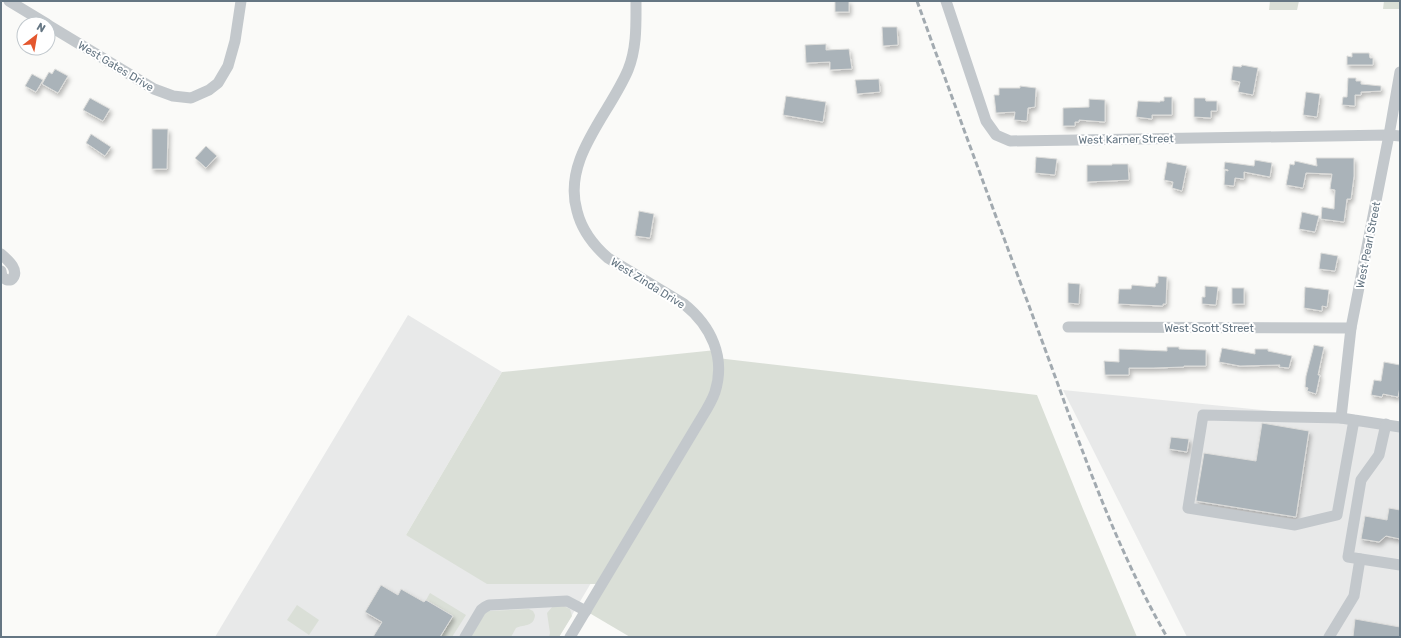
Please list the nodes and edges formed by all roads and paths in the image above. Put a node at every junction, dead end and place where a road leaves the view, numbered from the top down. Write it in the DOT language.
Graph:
graph roads {
  1 [pos="9,1"];
  2 [pos="241,1"];
  3 [pos="636,1"];
  4 [pos="946,1"];
  5 [pos="34,16"];
  6 [pos="56,29"];
  7 [pos="1400,72"];
  8 [pos="1395,135"];
  9 [pos="1,254"];
  10 [pos="1,271"];
  11 [pos="1068,327"];
  12 [pos="1351,328"];
  13 [pos="1340,418"];
  14 [pos="1354,420"];
  15 [pos="1386,424"];
  16 [pos="1400,427"];
  17 [pos="1360,559"];
  18 [pos="1400,565"];
  19 [pos="586,611"];
  20 [pos="465,637"];
  21 [pos="570,637"];
  22 [pos="1329,637"];
  1 -- 5 [label="street, West Gates Drive"];
  2 -- 6 [label="street, West Gates Drive"];
  3 -- 19 [label="street, West Zinda Drive"];
  4 -- 8 [label="street, West Karner Street"];
  7 -- 8 [label="street, West Pearl Street"];
  8 -- 12 [label="street, West Pearl Street"];
  9 -- 10 [label="street"];
  11 -- 12 [label="street, West Scott Street"];
  12 -- 13 [label="street, West Pearl Street"];
  13 -- 14 [label="street"];
  13 -- 14 [label="street"];
  14 -- 15 [label="street"];
  15 -- 16 [label="street"];
  15 -- 17 [label="street"];
  17 -- 18 [label="street"];
  17 -- 22 [label="street"];
  19 -- 20 [label="street"];
  19 -- 21 [label="street, West Zinda Drive"];
}
